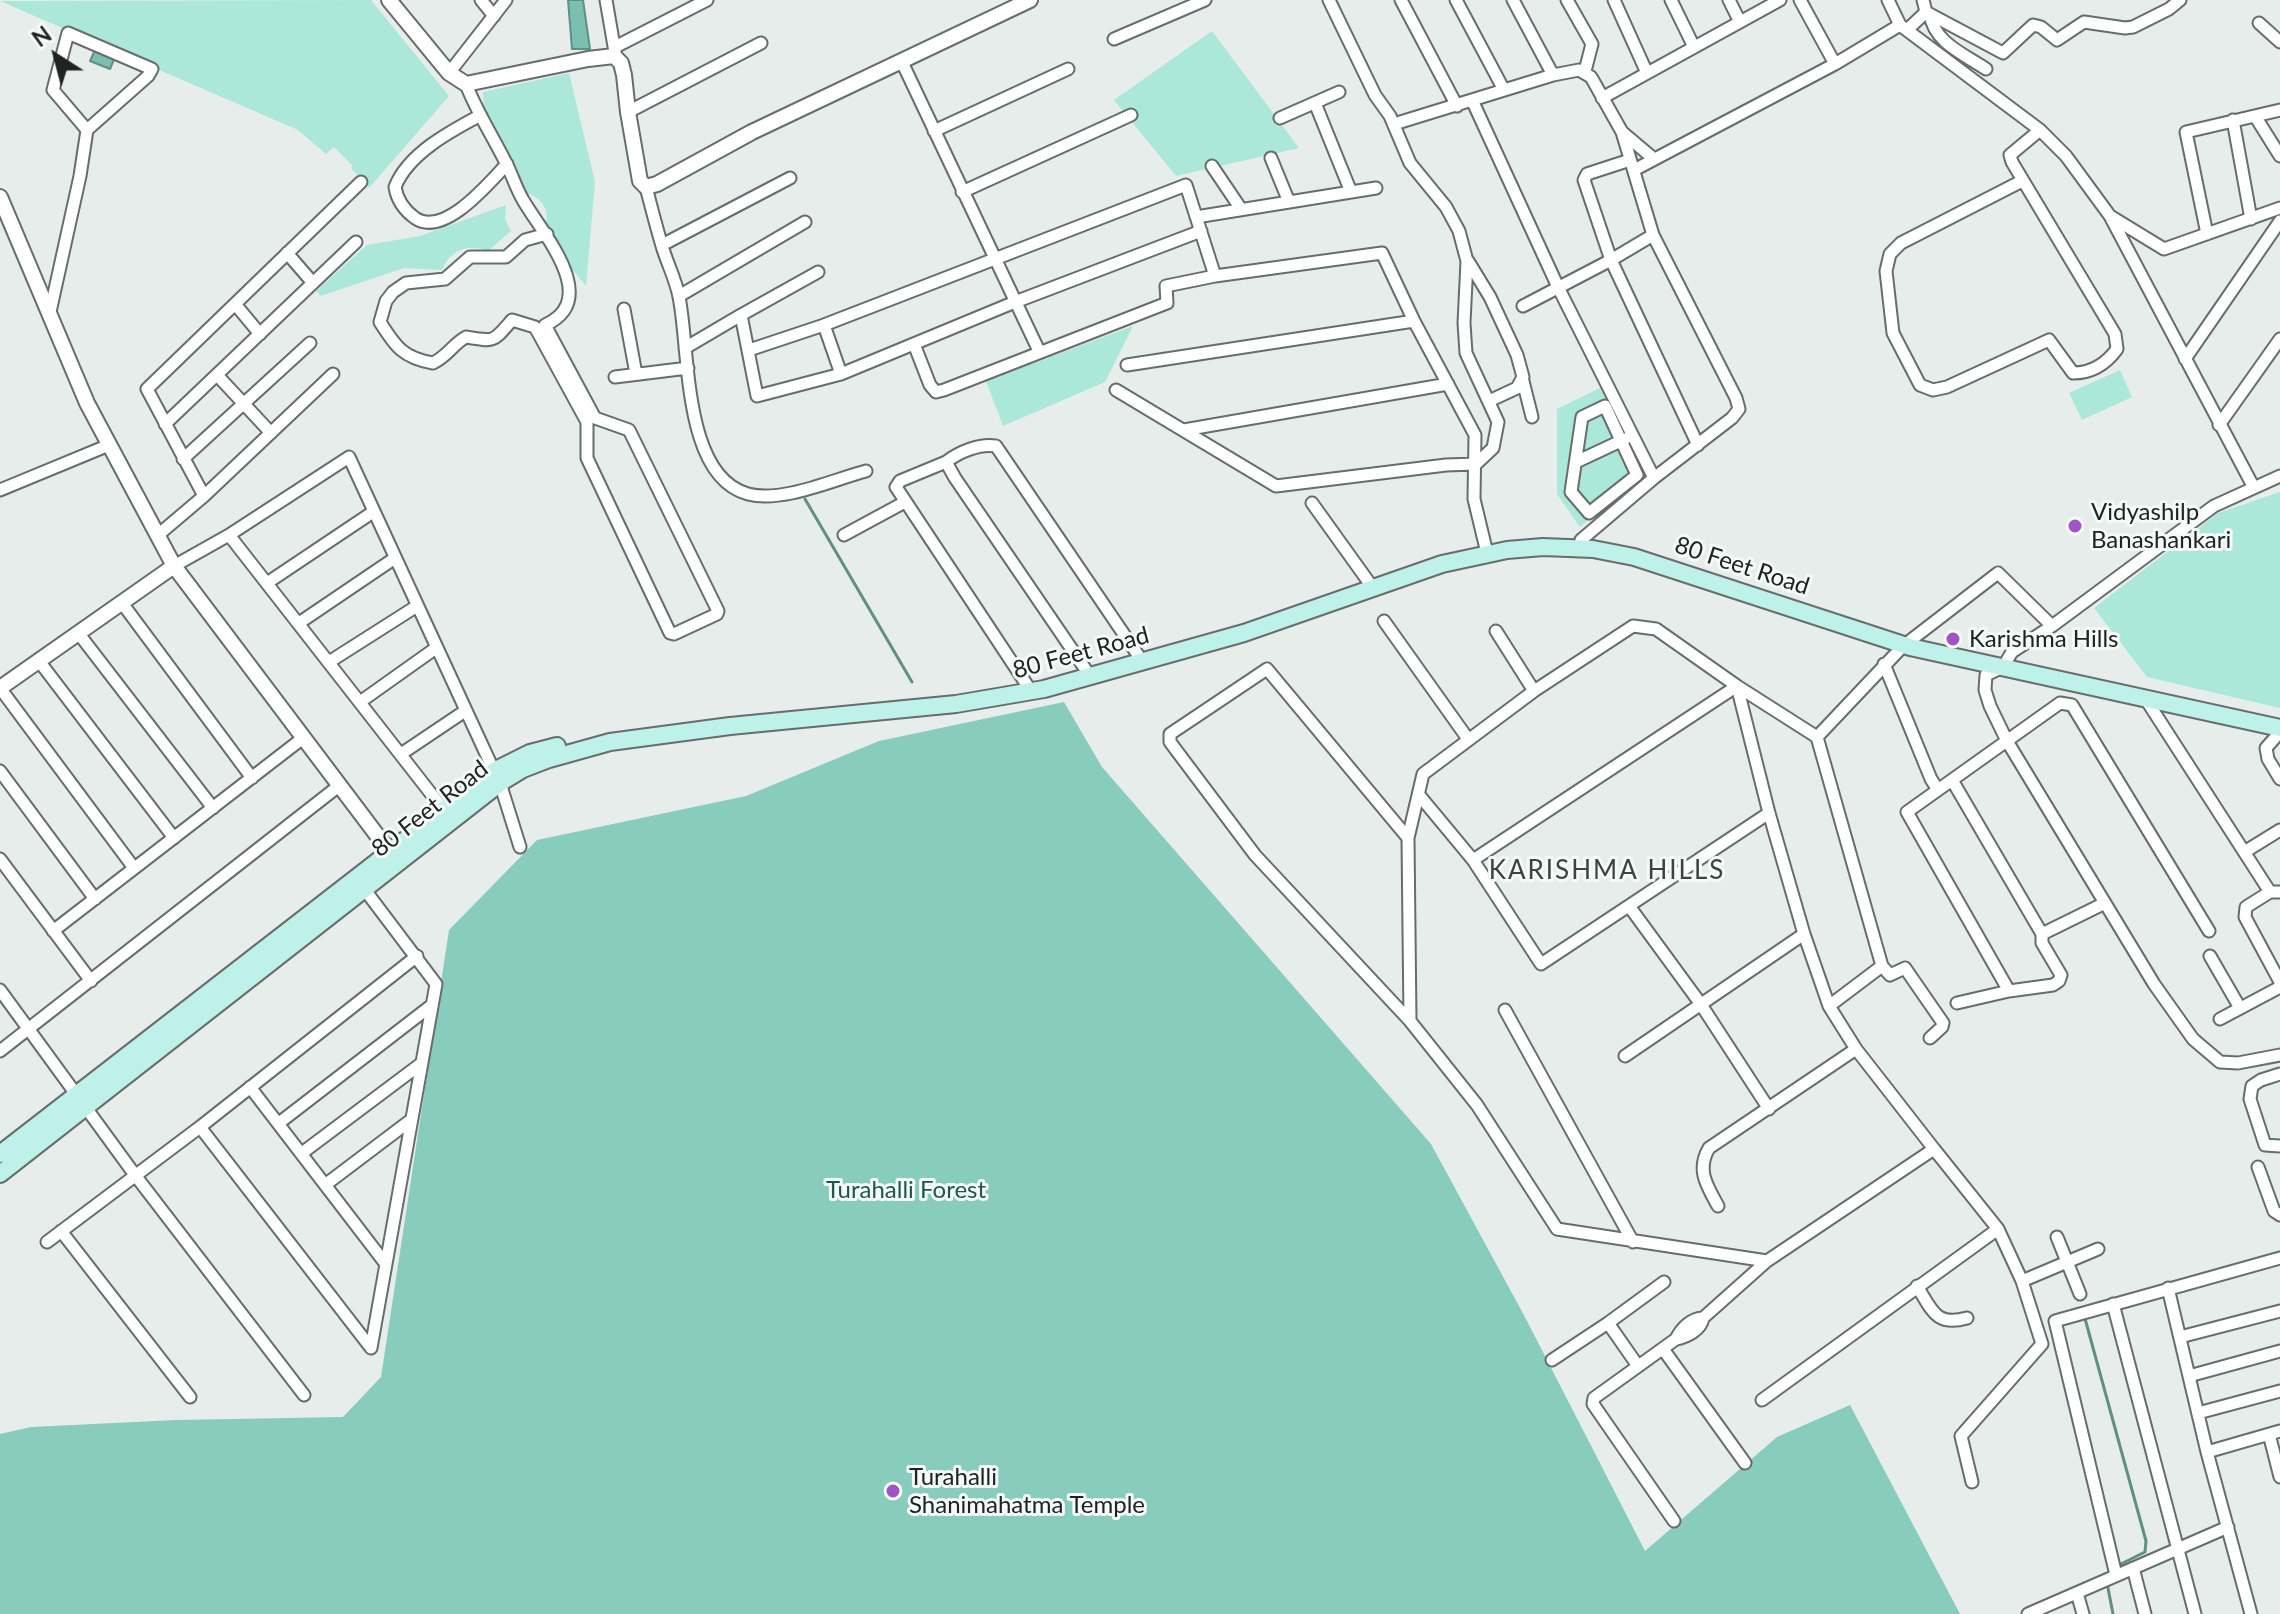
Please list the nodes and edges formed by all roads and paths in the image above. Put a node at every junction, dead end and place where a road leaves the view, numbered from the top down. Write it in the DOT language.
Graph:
graph roads {
  1 [pos="389,0"];
  2 [pos="481,0"];
  3 [pos="506,0"];
  4 [pos="606,0"];
  5 [pos="707,0"];
  6 [pos="1030,0"];
  7 [pos="1205,0"];
  8 [pos="1329,0"];
  9 [pos="1401,0"];
  10 [pos="1456,0"];
  11 [pos="1513,0"];
  12 [pos="1567,0"];
  13 [pos="1614,0"];
  14 [pos="1671,0"];
  15 [pos="1729,0"];
  16 [pos="1780,0"];
  17 [pos="1800,0"];
  18 [pos="1888,0"];
  19 [pos="2180,0"];
  20 [pos="688,4"];
  21 [pos="1926,9"];
  22 [pos="494,16"];
  23 [pos="1740,22"];
  24 [pos="2259,23"];
  25 [pos="1904,28"];
  26 [pos="1114,39"];
  27 [pos="2280,42"];
  28 [pos="761,43"];
  29 [pos="1694,47"];
  30 [pos="615,52"];
  31 [pos="901,60"];
  32 [pos="1835,64"];
  33 [pos="1068,69"];
  34 [pos="1986,69"];
  35 [pos="161,70"];
  36 [pos="1585,71"];
  37 [pos="449,73"];
  38 [pos="1647,73"];
  39 [pos="1553,75"];
  40 [pos="466,84"];
  41 [pos="1504,90"];
  42 [pos="1339,92"];
  43 [pos="1602,98"];
  44 [pos="1472,100"];
  45 [pos="1315,103"];
  46 [pos="1457,106"];
  47 [pos="2280,110"];
  48 [pos="628,112"];
  49 [pos="1131,115"];
  50 [pos="479,116"];
  51 [pos="2255,116"];
  52 [pos="1280,118"];
  53 [pos="2233,120"];
  54 [pos="1394,124"];
  55 [pos="87,130"];
  56 [pos="2040,130"];
  57 [pos="934,131"];
  58 [pos="1622,132"];
  59 [pos="85,148"];
  60 [pos="2280,156"];
  61 [pos="1271,158"];
  62 [pos="1654,159"];
  63 [pos="507,164"];
  64 [pos="1632,165"];
  65 [pos="1212,166"];
  66 [pos="790,178"];
  67 [pos="2022,181"];
  68 [pos="361,182"];
  69 [pos="646,187"];
  70 [pos="1376,188"];
  71 [pos="962,192"];
  72 [pos="1351,192"];
  73 [pos="0,197"];
  74 [pos="1289,202"];
  75 [pos="2280,208"];
  76 [pos="1241,209"];
  77 [pos="2110,216"];
  78 [pos="1196,217"];
  79 [pos="2251,219"];
  80 [pos="2280,221"];
  81 [pos="805,222"];
  82 [pos="1201,231"];
  83 [pos="547,234"];
  84 [pos="2207,234"];
  85 [pos="1653,235"];
  86 [pos="356,242"];
  87 [pos="662,245"];
  88 [pos="287,253"];
  89 [pos="994,258"];
  90 [pos="1611,260"];
  91 [pos="1467,261"];
  92 [pos="818,272"];
  93 [pos="1215,276"];
  94 [pos="313,283"];
  95 [pos="1558,287"];
  96 [pos="679,296"];
  97 [pos="1015,302"];
  98 [pos="235,304"];
  99 [pos="1523,306"];
  100 [pos="624,309"];
  101 [pos="50,312"];
  102 [pos="741,315"];
  103 [pos="1414,321"];
  104 [pos="824,325"];
  105 [pos="260,334"];
  106 [pos="2280,339"];
  107 [pos="549,341"];
  108 [pos="310,343"];
  109 [pos="914,344"];
  110 [pos="685,348"];
  111 [pos="749,350"];
  112 [pos="1039,351"];
  113 [pos="2185,359"];
  114 [pos="1127,365"];
  115 [pos="688,368"];
  116 [pos="333,374"];
  117 [pos="636,374"];
  118 [pos="841,374"];
  119 [pos="217,375"];
  120 [pos="615,377"];
  121 [pos="1523,381"];
  122 [pos="1448,384"];
  123 [pos="1116,390"];
  124 [pos="578,397"];
  125 [pos="1489,401"];
  126 [pos="243,403"];
  127 [pos="1532,417"];
  128 [pos="165,424"];
  129 [pos="2219,425"];
  130 [pos="1184,430"];
  131 [pos="271,433"];
  132 [pos="1627,438"];
  133 [pos="109,445"];
  134 [pos="1698,445"];
  135 [pos="183,459"];
  136 [pos="946,462"];
  137 [pos="1576,462"];
  138 [pos="1476,464"];
  139 [pos="866,471"];
  140 [pos="2280,476"];
  141 [pos="1654,478"];
  142 [pos="2253,486"];
  143 [pos="0,490"];
  144 [pos="204,496"];
  145 [pos="905,502"];
  146 [pos="1312,503"];
  147 [pos="373,512"];
  148 [pos="229,535"];
  149 [pos="844,535"];
  150 [pos="1581,540"];
  151 [pos="162,541"];
  152 [pos="1486,550"];
  153 [pos="395,558"];
  154 [pos="174,566"];
  155 [pos="267,583"];
  156 [pos="1372,585"];
  157 [pos="122,603"];
  158 [pos="417,606"];
  159 [pos="1384,621"];
  160 [pos="299,623"];
  161 [pos="2052,626"];
  162 [pos="1496,631"];
  163 [pos="79,634"];
  164 [pos="1908,642"];
  165 [pos="436,648"];
  166 [pos="1138,655"];
  167 [pos="39,661"];
  168 [pos="329,662"];
  169 [pos="2005,663"];
  170 [pos="1884,664"];
  171 [pos="1086,670"];
  172 [pos="1027,685"];
  173 [pos="1737,686"];
  174 [pos="0,688"];
  175 [pos="1534,691"];
  176 [pos="2145,698"];
  177 [pos="360,702"];
  178 [pos="465,711"];
  179 [pos="2280,721"];
  180 [pos="2280,730"];
  181 [pos="663,732"];
  182 [pos="1817,737"];
  183 [pos="303,738"];
  184 [pos="1468,739"];
  185 [pos="2007,741"];
  186 [pos="401,754"];
  187 [pos="0,771"];
  188 [pos="497,777"];
  189 [pos="252,778"];
  190 [pos="2280,779"];
  191 [pos="1952,780"];
  192 [pos="340,785"];
  193 [pos="1938,790"];
  194 [pos="1419,795"];
  195 [pos="213,808"];
  196 [pos="443,809"];
  197 [pos="1769,813"];
  198 [pos="2280,830"];
  199 [pos="174,838"];
  200 [pos="1408,838"];
  201 [pos="520,847"];
  202 [pos="2246,851"];
  203 [pos="394,858"];
  204 [pos="0,859"];
  205 [pos="1473,860"];
  206 [pos="134,868"];
  207 [pos="365,890"];
  208 [pos="2275,892"];
  209 [pos="95,899"];
  210 [pos="2105,903"];
  211 [pos="1629,906"];
  212 [pos="53,931"];
  213 [pos="2209,931"];
  214 [pos="1804,934"];
  215 [pos="2042,934"];
  216 [pos="417,956"];
  217 [pos="2210,956"];
  218 [pos="1882,966"];
  219 [pos="91,981"];
  220 [pos="2280,984"];
  221 [pos="0,990"];
  222 [pos="2009,991"];
  223 [pos="1700,1003"];
  224 [pos="1957,1003"];
  225 [pos="432,1005"];
  226 [pos="1829,1006"];
  227 [pos="2240,1008"];
  228 [pos="1505,1010"];
  229 [pos="2220,1019"];
  230 [pos="1410,1021"];
  231 [pos="31,1029"];
  232 [pos="1930,1038"];
  233 [pos="1856,1049"];
  234 [pos="0,1051"];
  235 [pos="2280,1055"];
  236 [pos="1625,1056"];
  237 [pos="422,1063"];
  238 [pos="2280,1074"];
  239 [pos="250,1087"];
  240 [pos="77,1093"];
  241 [pos="87,1107"];
  242 [pos="1769,1109"];
  243 [pos="411,1120"];
  244 [pos="279,1123"];
  245 [pos="200,1127"];
  246 [pos="2280,1146"];
  247 [pos="1934,1149"];
  248 [pos="302,1153"];
  249 [pos="0,1154"];
  250 [pos="2258,1167"];
  251 [pos="0,1174"];
  252 [pos="135,1175"];
  253 [pos="325,1185"];
  254 [pos="1718,1206"];
  255 [pos="2280,1215"];
  256 [pos="1998,1229"];
  257 [pos="61,1231"];
  258 [pos="2057,1237"];
  259 [pos="47,1242"];
  260 [pos="1633,1242"];
  261 [pos="2098,1249"];
  262 [pos="2280,1258"];
  263 [pos="1767,1261"];
  264 [pos="385,1263"];
  265 [pos="2067,1263"];
  266 [pos="2022,1281"];
  267 [pos="1664,1282"];
  268 [pos="1917,1286"];
  269 [pos="2168,1288"];
  270 [pos="2080,1294"];
  271 [pos="2113,1304"];
  272 [pos="2280,1311"];
  273 [pos="1967,1318"];
  274 [pos="1608,1323"];
  275 [pos="2180,1337"];
  276 [pos="1663,1349"];
  277 [pos="2280,1351"];
  278 [pos="1552,1360"];
  279 [pos="1638,1366"];
  280 [pos="2189,1376"];
  281 [pos="2280,1391"];
  282 [pos="304,1395"];
  283 [pos="190,1397"];
  284 [pos="1762,1400"];
  285 [pos="2198,1413"];
  286 [pos="2275,1433"];
  287 [pos="2207,1452"];
  288 [pos="1745,1463"];
  289 [pos="2280,1477"];
  290 [pos="1972,1482"];
  291 [pos="1674,1521"];
  292 [pos="2228,1527"];
  293 [pos="2177,1549"];
  294 [pos="2133,1568"];
  295 [pos="2116,1575"];
  296 [pos="2077,1593"];
  297 [pos="2028,1614"];
  298 [pos="2083,1614"];
  299 [pos="2145,1614"];
  300 [pos="2195,1614"];
  301 [pos="2251,1614"];
  1 -- 37 [label="street"];
  2 -- 22 [label="street"];
  3 -- 22 [label="street"];
  4 -- 30 [label="street"];
  5 -- 20 [label="street"];
  6 -- 31 [label="street"];
  7 -- 26 [label="street"];
  8 -- 54 [label="street"];
  9 -- 46 [label="street"];
  10 -- 41 [label="street"];
  11 -- 39 [label="street"];
  12 -- 36 [label="street"];
  13 -- 38 [label="street"];
  14 -- 29 [label="street"];
  15 -- 23 [label="street"];
  16 -- 23 [label="street"];
  17 -- 32 [label="street"];
  18 -- 25 [label="street"];
  19 -- 21 [label="street"];
  20 -- 30 [label="street"];
  21 -- 25 [label="street"];
  21 -- 34 [label="street"];
  22 -- 37 [label="street"];
  23 -- 29 [label="street"];
  24 -- 27 [label="street"];
  25 -- 32 [label="street"];
  25 -- 56 [label="street"];
  28 -- 48 [label="street"];
  29 -- 38 [label="street"];
  30 -- 40 [label="street"];
  30 -- 48 [label="street"];
  31 -- 57 [label="street"];
  31 -- 69 [label="street"];
  32 -- 62 [label="street"];
  33 -- 57 [label="street"];
  35 -- 59 [label="street"];
  36 -- 39 [label="street"];
  36 -- 43 [label="street"];
  37 -- 40 [label="street"];
  38 -- 43 [label="street"];
  39 -- 41 [label="street"];
  40 -- 50 [label="street"];
  41 -- 44 [label="street"];
  42 -- 45 [label="street"];
  43 -- 58 [label="street"];
  44 -- 46 [label="street"];
  44 -- 95 [label="street"];
  45 -- 52 [label="street"];
  45 -- 72 [label="street"];
  46 -- 54 [label="street"];
  47 -- 51 [label="street"];
  48 -- 69 [label="street"];
  49 -- 71 [label="street"];
  50 -- 63 [label="street"];
  50 -- 63 [label="street"];
  51 -- 53 [label="street"];
  51 -- 60 [label="street"];
  53 -- 79 [label="street"];
  53 -- 84 [label="street"];
  54 -- 91 [label="street"];
  55 -- 55 [label="street"];
  55 -- 59 [label="street"];
  56 -- 67 [label="street"];
  56 -- 77 [label="street"];
  57 -- 71 [label="street"];
  58 -- 62 [label="street"];
  58 -- 64 [label="street"];
  59 -- 101 [label="street"];
  61 -- 74 [label="street"];
  62 -- 64 [label="street"];
  63 -- 83 [label="street"];
  64 -- 85 [label="street"];
  64 -- 90 [label="street"];
  65 -- 76 [label="street"];
  66 -- 87 [label="street"];
  67 -- 67 [label="street"];
  68 -- 88 [label="street"];
  69 -- 87 [label="street"];
  70 -- 72 [label="street"];
  71 -- 89 [label="street"];
  72 -- 74 [label="street"];
  73 -- 101 [label="street"];
  74 -- 76 [label="street"];
  75 -- 79 [label="street"];
  76 -- 78 [label="street"];
  77 -- 84 [label="street"];
  77 -- 113 [label="street"];
  78 -- 82 [label="street"];
  78 -- 89 [label="street"];
  79 -- 84 [label="street"];
  80 -- 113 [label="street"];
  81 -- 96 [label="street"];
  82 -- 93 [label="street"];
  82 -- 97 [label="street"];
  83 -- 107 [label="street"];
  83 -- 107 [label="street"];
  85 -- 90 [label="street"];
  85 -- 134 [label="street"];
  86 -- 94 [label="street"];
  87 -- 96 [label="street"];
  88 -- 94 [label="street"];
  88 -- 98 [label="street"];
  89 -- 97 [label="street"];
  89 -- 104 [label="street"];
  90 -- 95 [label="street"];
  90 -- 134 [label="street"];
  91 -- 121 [label="street"];
  91 -- 125 [label="street"];
  92 -- 102 [label="street"];
  93 -- 103 [label="street"];
  93 -- 112 [label="street"];
  94 -- 105 [label="street"];
  95 -- 99 [label="street"];
  95 -- 132 [label="street"];
  96 -- 110 [label="street"];
  97 -- 109 [label="street"];
  97 -- 112 [label="street"];
  98 -- 105 [label="street"];
  98 -- 128 [label="street"];
  100 -- 117 [label="street"];
  101 -- 133 [label="street"];
  102 -- 110 [label="street"];
  102 -- 111 [label="street"];
  103 -- 114 [label="street"];
  103 -- 122 [label="street"];
  104 -- 111 [label="street"];
  104 -- 118 [label="street"];
  105 -- 119 [label="street"];
  106 -- 129 [label="street"];
  107 -- 124 [label="street"];
  108 -- 126 [label="street"];
  109 -- 112 [label="street"];
  109 -- 118 [label="street"];
  110 -- 115 [label="street"];
  111 -- 118 [label="street"];
  113 -- 129 [label="street"];
  115 -- 117 [label="street"];
  115 -- 139 [label="street"];
  116 -- 131 [label="street"];
  117 -- 120 [label="street"];
  119 -- 126 [label="street"];
  119 -- 128 [label="street"];
  121 -- 125 [label="street"];
  121 -- 127 [label="street"];
  122 -- 130 [label="street"];
  122 -- 138 [label="street"];
  123 -- 130 [label="street"];
  124 -- 124 [label="street"];
  125 -- 138 [label="street"];
  126 -- 131 [label="street"];
  126 -- 135 [label="street"];
  128 -- 135 [label="street"];
  129 -- 142 [label="street"];
  130 -- 138 [label="street"];
  131 -- 144 [label="street"];
  132 -- 137 [label="street"];
  132 -- 137 [label="street"];
  132 -- 137 [label="street"];
  132 -- 141 [label="street"];
  133 -- 143 [label="street"];
  133 -- 151 [label="street"];
  134 -- 141 [label="street"];
  135 -- 144 [label="street"];
  136 -- 145 [label="street"];
  136 -- 166 [label="street"];
  136 -- 171 [label="street"];
  138 -- 152 [label="street"];
  140 -- 142 [label="street"];
  141 -- 150 [label="street"];
  142 -- 161 [label="street"];
  144 -- 151 [label="street"];
  145 -- 149 [label="street"];
  145 -- 172 [label="street"];
  146 -- 156 [label="street"];
  147 -- 148 [label="street"];
  147 -- 153 [label="street"];
  147 -- 155 [label="street"];
  148 -- 154 [label="street"];
  148 -- 155 [label="street"];
  150 -- 152 [label="main road, 80 Feet Road"];
  150 -- 164 [label="main road, 80 Feet Road"];
  151 -- 154 [label="street"];
  152 -- 156 [label="main road, 80 Feet Road"];
  152 -- 164 [label="main road, 80 Feet Road"];
  153 -- 158 [label="street"];
  153 -- 160 [label="street"];
  154 -- 157 [label="street"];
  154 -- 183 [label="street"];
  155 -- 160 [label="street"];
  156 -- 166 [label="main road, 80 Feet Road"];
  156 -- 181 [label="main road, 80 Feet Road"];
  157 -- 163 [label="street"];
  157 -- 189 [label="street"];
  158 -- 165 [label="street"];
  158 -- 168 [label="street"];
  159 -- 184 [label="street"];
  160 -- 168 [label="street"];
  161 -- 164 [label="street"];
  161 -- 169 [label="street"];
  162 -- 175 [label="street"];
  163 -- 167 [label="street"];
  163 -- 195 [label="street"];
  164 -- 169 [label="main road, 80 Feet Road"];
  164 -- 170 [label="street"];
  165 -- 177 [label="street"];
  165 -- 178 [label="street"];
  166 -- 171 [label="main road, 80 Feet Road"];
  167 -- 174 [label="street"];
  167 -- 199 [label="street"];
  168 -- 177 [label="street"];
  169 -- 176 [label="main road, 80 Feet Road"];
  169 -- 179 [label="main road, 80 Feet Road"];
  169 -- 185 [label="street"];
  170 -- 182 [label="street"];
  170 -- 193 [label="street"];
  171 -- 172 [label="main road, 80 Feet Road"];
  172 -- 181 [label="main road, 80 Feet Road"];
  173 -- 175 [label="street"];
  173 -- 182 [label="street"];
  173 -- 197 [label="street"];
  173 -- 205 [label="street"];
  174 -- 206 [label="street"];
  175 -- 184 [label="street"];
  176 -- 180 [label="main road, 80 Feet Road"];
  176 -- 202 [label="street"];
  177 -- 186 [label="street"];
  178 -- 186 [label="street"];
  178 -- 188 [label="street"];
  180 -- 190 [label="street"];
  181 -- 188 [label="main road, 80 Feet Road"];
  182 -- 218 [label="street"];
  183 -- 189 [label="street"];
  183 -- 192 [label="street"];
  184 -- 194 [label="street"];
  185 -- 191 [label="street"];
  185 -- 210 [label="street"];
  185 -- 213 [label="street"];
  186 -- 196 [label="street"];
  187 -- 209 [label="street"];
  188 -- 196 [label="main road, 80 Feet Road"];
  188 -- 201 [label="street"];
  188 -- 203 [label="main road, 80 Feet Road"];
  189 -- 195 [label="street"];
  191 -- 193 [label="street"];
  191 -- 215 [label="street"];
  192 -- 203 [label="street"];
  192 -- 219 [label="street"];
  193 -- 222 [label="street"];
  194 -- 200 [label="street"];
  194 -- 205 [label="street"];
  195 -- 199 [label="street"];
  196 -- 203 [label="main road, 80 Feet Road"];
  197 -- 211 [label="street"];
  197 -- 214 [label="street"];
  198 -- 202 [label="street"];
  199 -- 206 [label="street"];
  200 -- 230 [label="street"];
  200 -- 230 [label="street"];
  202 -- 208 [label="street"];
  203 -- 207 [label="main road, 80 Feet Road"];
  203 -- 240 [label="main road, 80 Feet Road"];
  204 -- 212 [label="street"];
  205 -- 211 [label="street"];
  206 -- 209 [label="street"];
  207 -- 216 [label="street"];
  207 -- 241 [label="main road, 80 Feet Road"];
  208 -- 220 [label="street"];
  209 -- 212 [label="street"];
  210 -- 215 [label="street"];
  210 -- 235 [label="street"];
  211 -- 223 [label="street"];
  212 -- 219 [label="street"];
  214 -- 223 [label="street"];
  214 -- 226 [label="street"];
  215 -- 222 [label="street"];
  216 -- 225 [label="street"];
  216 -- 239 [label="street"];
  217 -- 227 [label="street"];
  218 -- 226 [label="street"];
  218 -- 232 [label="street"];
  219 -- 231 [label="street"];
  220 -- 227 [label="street"];
  221 -- 231 [label="street"];
  222 -- 224 [label="street"];
  223 -- 236 [label="street"];
  223 -- 242 [label="street"];
  225 -- 237 [label="street"];
  225 -- 244 [label="street"];
  226 -- 233 [label="street"];
  227 -- 229 [label="street"];
  228 -- 260 [label="street"];
  230 -- 260 [label="street"];
  231 -- 234 [label="street"];
  231 -- 240 [label="street"];
  233 -- 242 [label="street"];
  233 -- 247 [label="street"];
  237 -- 243 [label="street"];
  237 -- 248 [label="street"];
  238 -- 246 [label="street"];
  239 -- 244 [label="street"];
  239 -- 245 [label="street"];
  240 -- 241 [label="street"];
  240 -- 249 [label="main road, 80 Feet Road"];
  241 -- 251 [label="main road, 80 Feet Road"];
  241 -- 252 [label="street"];
  242 -- 254 [label="street"];
  243 -- 253 [label="street"];
  243 -- 264 [label="street"];
  244 -- 248 [label="street"];
  245 -- 252 [label="street"];
  245 -- 264 [label="street"];
  247 -- 256 [label="street"];
  247 -- 263 [label="street"];
  248 -- 253 [label="street"];
  250 -- 255 [label="street"];
  252 -- 257 [label="street"];
  252 -- 282 [label="street"];
  253 -- 264 [label="street"];
  256 -- 266 [label="street"];
  256 -- 268 [label="street"];
  257 -- 259 [label="street"];
  257 -- 283 [label="street"];
  258 -- 265 [label="street"];
  260 -- 263 [label="street"];
  261 -- 265 [label="street"];
  262 -- 269 [label="street"];
  263 -- 276 [label="street"];
  265 -- 266 [label="street"];
  265 -- 270 [label="street"];
  266 -- 290 [label="street"];
  267 -- 274 [label="street"];
  268 -- 273 [label="street"];
  268 -- 284 [label="street"];
  269 -- 271 [label="street"];
  269 -- 275 [label="street"];
  271 -- 293 [label="street"];
  271 -- 295 [label="street"];
  272 -- 275 [label="street"];
  274 -- 278 [label="street"];
  274 -- 279 [label="street"];
  275 -- 280 [label="street"];
  276 -- 279 [label="street"];
  276 -- 288 [label="street"];
  277 -- 280 [label="street"];
  279 -- 291 [label="street"];
  280 -- 285 [label="street"];
  281 -- 285 [label="street"];
  285 -- 287 [label="street"];
  286 -- 287 [label="street"];
  286 -- 289 [label="street"];
  287 -- 292 [label="street"];
  292 -- 293 [label="street"];
  292 -- 301 [label="street"];
  293 -- 294 [label="street"];
  293 -- 300 [label="street"];
  294 -- 295 [label="street"];
  294 -- 299 [label="street"];
  295 -- 296 [label="street"];
  296 -- 297 [label="street"];
  296 -- 298 [label="street"];
}
